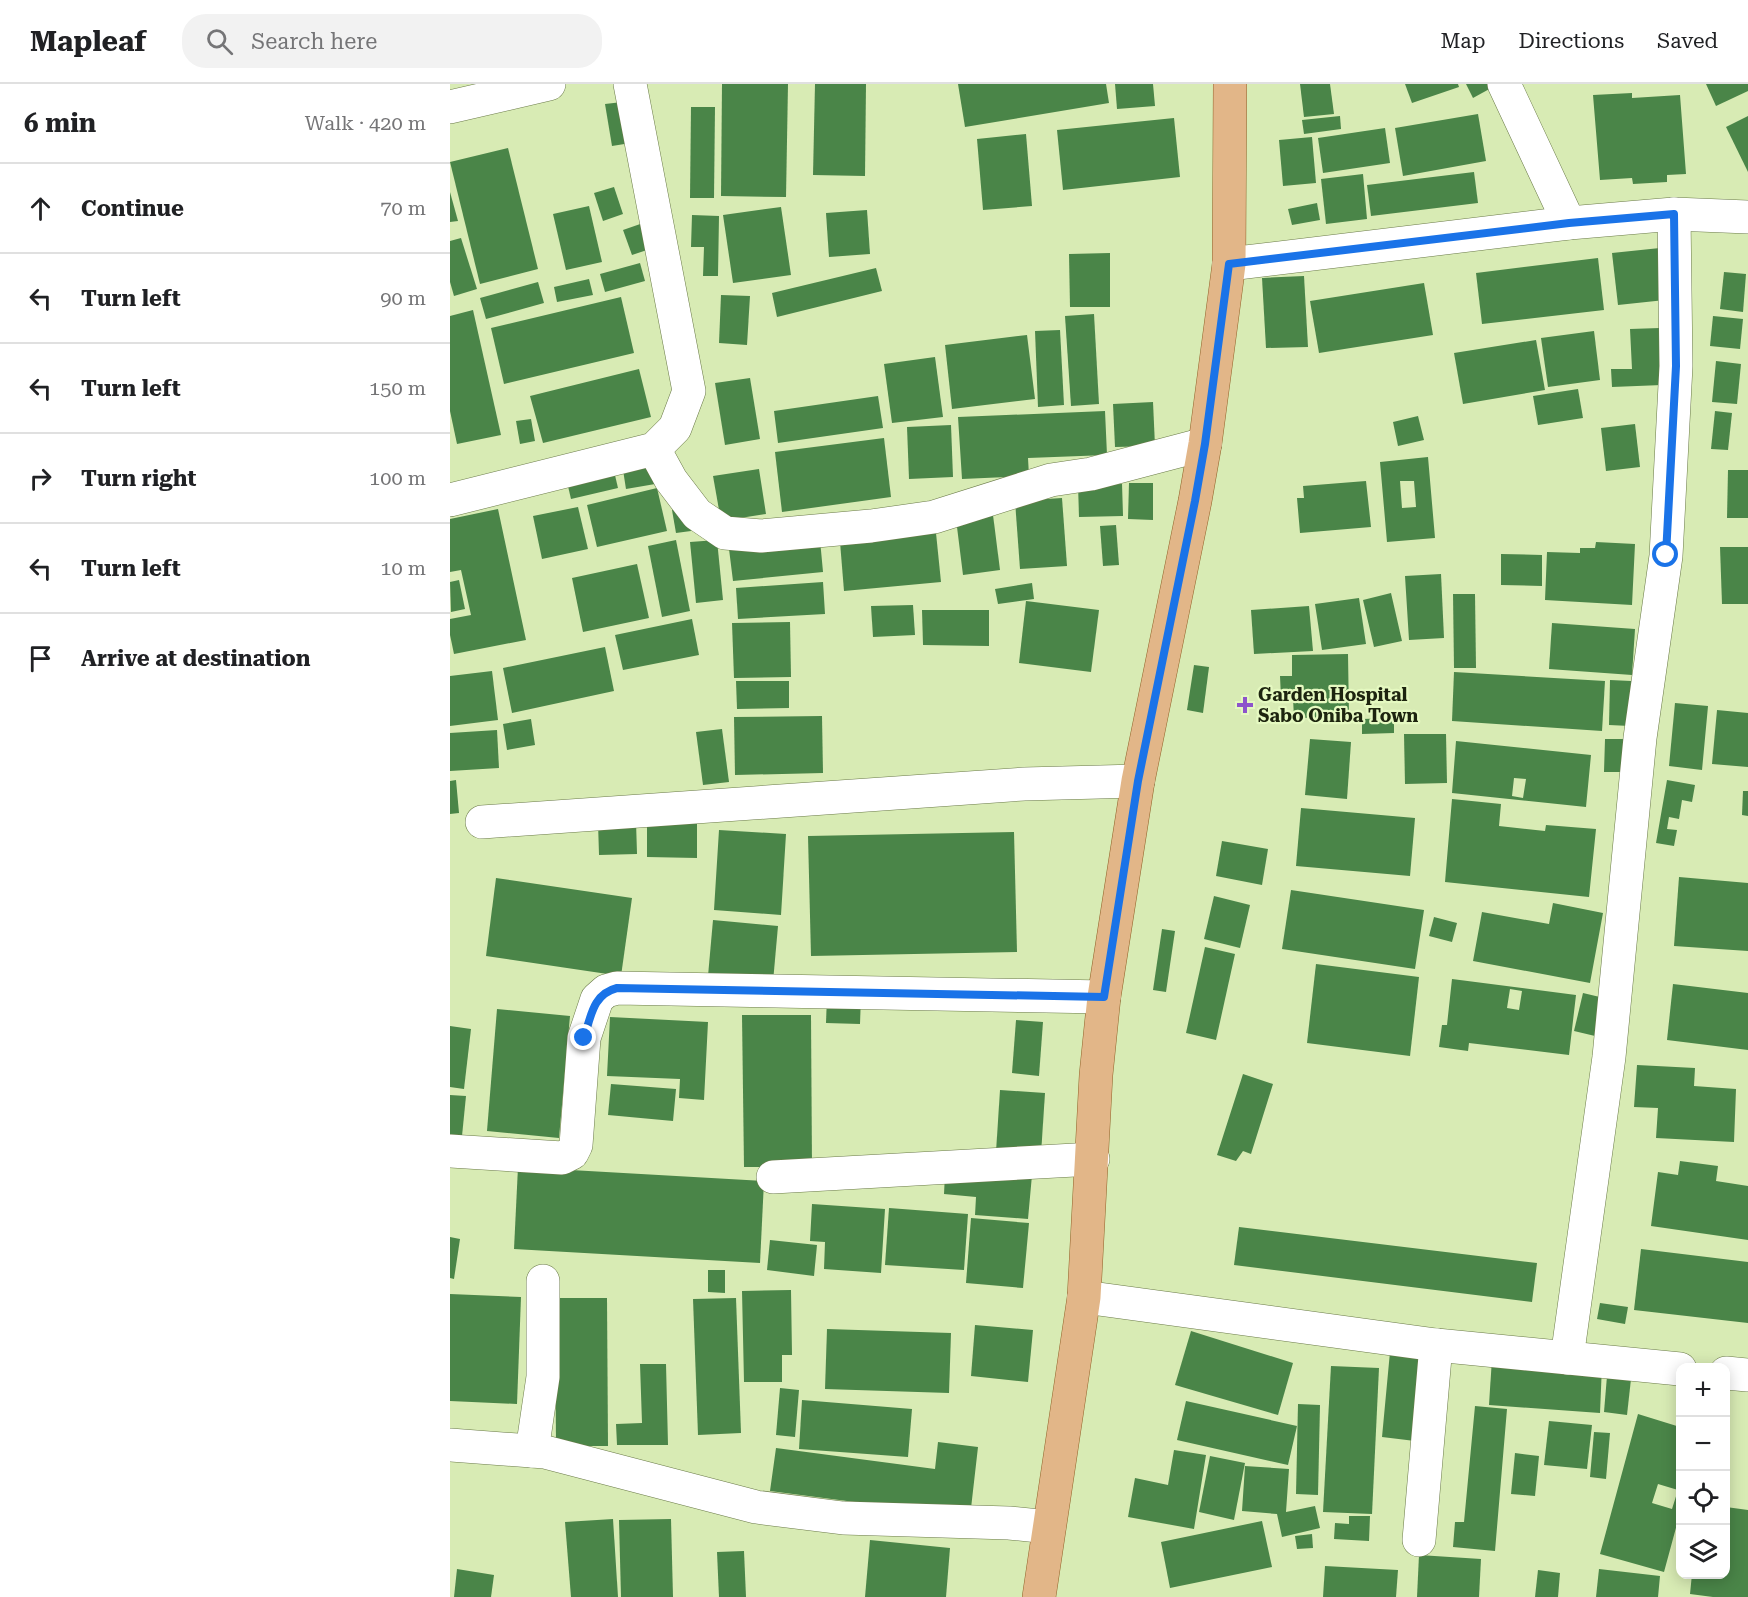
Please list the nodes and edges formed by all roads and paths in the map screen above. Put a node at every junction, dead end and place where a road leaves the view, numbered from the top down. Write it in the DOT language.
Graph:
graph roads {
  1 [pos="549,84"];
  2 [pos="630,84"];
  3 [pos="1230,84"];
  4 [pos="1504,84"];
  5 [pos="450,107"];
  6 [pos="1674,214"];
  7 [pos="1748,217"];
  8 [pos="1569,223"];
  9 [pos="1229,264"];
  10 [pos="1205,444"];
  11 [pos="654,449"];
  12 [pos="450,500"];
  13 [pos="1138,781"];
  14 [pos="482,822"];
  15 [pos="1104,997"];
  16 [pos="450,1151"];
  17 [pos="1093,1159"];
  18 [pos="774,1177"];
  19 [pos="543,1281"];
  20 [pos="1084,1297"];
  21 [pos="1436,1345"];
  22 [pos="1567,1358"];
  23 [pos="1676,1369"];
  24 [pos="1730,1373"];
  25 [pos="1748,1375"];
  26 [pos="450,1445"];
  27 [pos="532,1451"];
  28 [pos="1049,1527"];
  29 [pos="1419,1540"];
  30 [pos="1039,1597"];
  1 -- 5 [label="street"];
  2 -- 11 [label="street"];
  3 -- 9 [label="main road"];
  4 -- 8 [label="street"];
  6 -- 7 [label="street"];
  6 -- 8 [label="street"];
  6 -- 22 [label="street"];
  8 -- 9 [label="street"];
  9 -- 10 [label="main road"];
  10 -- 11 [label="street"];
  10 -- 13 [label="main road"];
  11 -- 12 [label="street"];
  13 -- 14 [label="street"];
  13 -- 15 [label="main road"];
  15 -- 16 [label="street"];
  15 -- 17 [label="main road"];
  17 -- 18 [label="street"];
  17 -- 20 [label="main road"];
  19 -- 27 [label="street"];
  20 -- 21 [label="street"];
  20 -- 28 [label="main road"];
  21 -- 22 [label="street"];
  21 -- 29 [label="street"];
  22 -- 23 [label="street"];
  24 -- 25 [label="street"];
  26 -- 27 [label="street"];
  27 -- 28 [label="street"];
  28 -- 30 [label="main road"];
}
